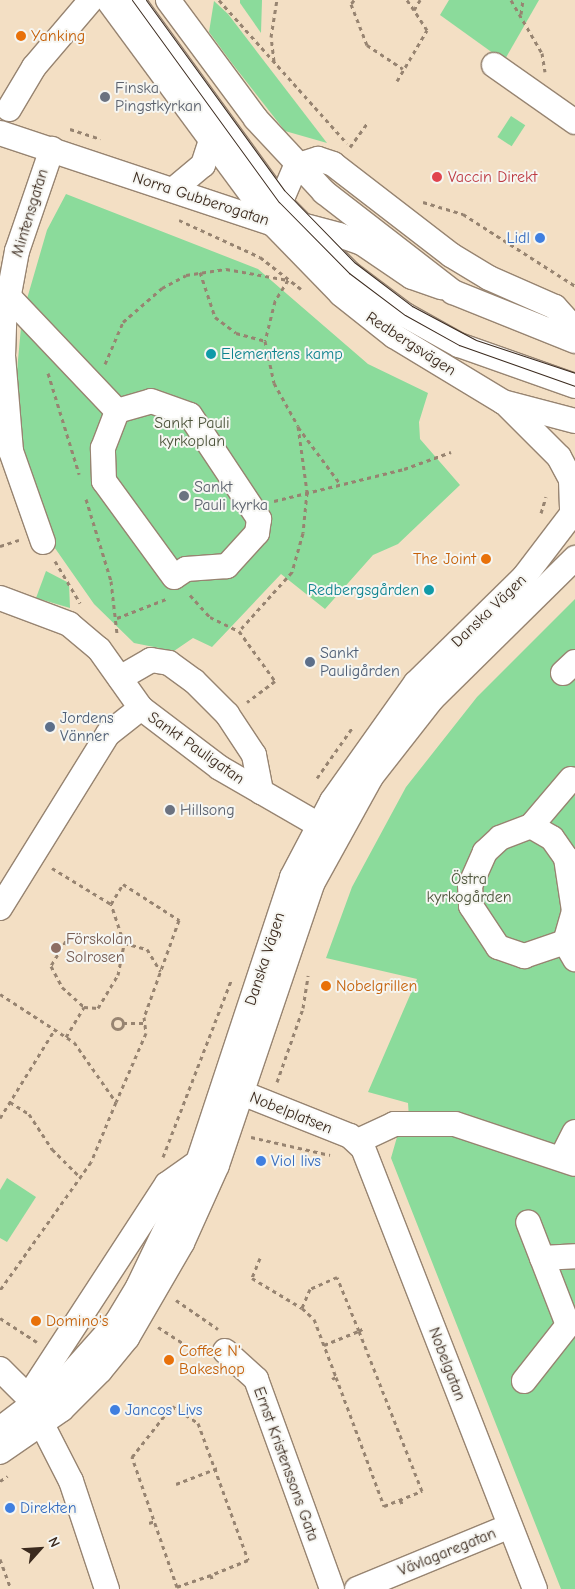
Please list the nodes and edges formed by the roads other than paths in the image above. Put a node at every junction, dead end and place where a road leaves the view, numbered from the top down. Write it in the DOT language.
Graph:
graph roads {
  1 [pos="91,0"];
  2 [pos="108,0"];
  3 [pos="132,0"];
  4 [pos="146,0"];
  5 [pos="167,13"];
  6 [pos="152,61"];
  7 [pos="494,65"];
  8 [pos="9,109"];
  9 [pos="575,122"];
  10 [pos="0,133"];
  11 [pos="210,141"];
  12 [pos="52,149"];
  13 [pos="296,166"];
  14 [pos="173,190"];
  15 [pos="279,205"];
  16 [pos="308,225"];
  17 [pos="453,292"];
  18 [pos="4,296"];
  19 [pos="575,329"];
  20 [pos="575,341"];
  21 [pos="575,373"];
  22 [pos="575,386"];
  23 [pos="503,402"];
  24 [pos="117,411"];
  25 [pos="575,421"];
  26 [pos="6,451"];
  27 [pos="573,512"];
  28 [pos="43,542"];
  29 [pos="575,558"];
  30 [pos="0,598"];
  31 [pos="114,670"];
  32 [pos="141,708"];
  33 [pos="571,779"];
  34 [pos="261,792"];
  35 [pos="531,826"];
  36 [pos="327,829"];
  37 [pos="0,908"];
  38 [pos="570,951"];
  39 [pos="233,1089"];
  40 [pos="575,1132"];
  41 [pos="358,1141"];
  42 [pos="568,1160"];
  43 [pos="528,1222"];
  44 [pos="575,1256"];
  45 [pos="542,1258"];
  46 [pos="225,1350"];
  47 [pos="0,1370"];
  48 [pos="524,1381"];
  49 [pos="33,1409"];
  50 [pos="0,1429"];
  51 [pos="0,1452"];
  52 [pos="510,1526"];
  53 [pos="107,1589"];
  54 [pos="332,1589"];
  55 [pos="357,1589"];
  56 [pos="535,1589"];
  1 -- 8 [label="street"];
  2 -- 6 [label="street, Redbergsvägen"];
  3 -- 5 [label="street"];
  4 -- 5 [label="street"];
  5 -- 6 [label="street"];
  5 -- 13 [label="street"];
  5 -- 15 [label="street"];
  6 -- 11 [label="street, Redbergsvägen"];
  7 -- 9 [label="street"];
  10 -- 12 [label="street, Norra Gubberogatan"];
  11 -- 14 [label="street"];
  11 -- 15 [label="street, Redbergsvägen"];
  12 -- 14 [label="street, Norra Gubberogatan"];
  12 -- 18 [label="street, Mintensgatan"];
  13 -- 15 [label="street"];
  13 -- 17 [label="street"];
  13 -- 19 [label="street"];
  14 -- 15 [label="street, Norra Gubberogatan"];
  15 -- 16 [label="street"];
  15 -- 16 [label="street, Norra Gubberogatan"];
  15 -- 23 [label="street, Redbergsvägen"];
  16 -- 17 [label="street, Norra Gubberogatan"];
  16 -- 21 [label="street"];
  16 -- 22 [label="street"];
  17 -- 20 [label="street"];
  18 -- 24 [label="street"];
  18 -- 26 [label="street, Mintensgatan"];
  23 -- 25 [label="street, Redbergsvägen"];
  23 -- 27 [label="street"];
  24 -- 24 [label="street"];
  26 -- 28 [label="street, Mintensgatan"];
  27 -- 36 [label="street, Danska Vägen"];
  29 -- 36 [label="street, Danska Vägen"];
  30 -- 31 [label="street"];
  31 -- 32 [label="street"];
  31 -- 34 [label="street"];
  32 -- 34 [label="street, Sankt Pauligatan"];
  32 -- 37 [label="street, Sankt Pauligatan"];
  33 -- 35 [label="street"];
  34 -- 36 [label="street, Sankt Pauligatan"];
  35 -- 38 [label="street"];
  35 -- 38 [label="street"];
  36 -- 39 [label="street, Danska Vägen"];
  39 -- 41 [label="street, Nobelplatsen"];
  39 -- 49 [label="street, Danska Vägen"];
  39 -- 49 [label="street, Danska Vägen"];
  40 -- 42 [label="street"];
  41 -- 42 [label="street"];
  41 -- 52 [label="street, Nobelgatan"];
  43 -- 45 [label="street"];
  44 -- 45 [label="street"];
  45 -- 48 [label="street"];
  46 -- 54 [label="street, Ernst Kristenssons Gata"];
  47 -- 49 [label="street"];
  49 -- 50 [label="street, Danska Vägen"];
  49 -- 51 [label="street, Danska Vägen"];
  49 -- 53 [label="street"];
  52 -- 55 [label="street, Vävlagaregatan"];
  52 -- 56 [label="street, Nobelgatan"];
}
